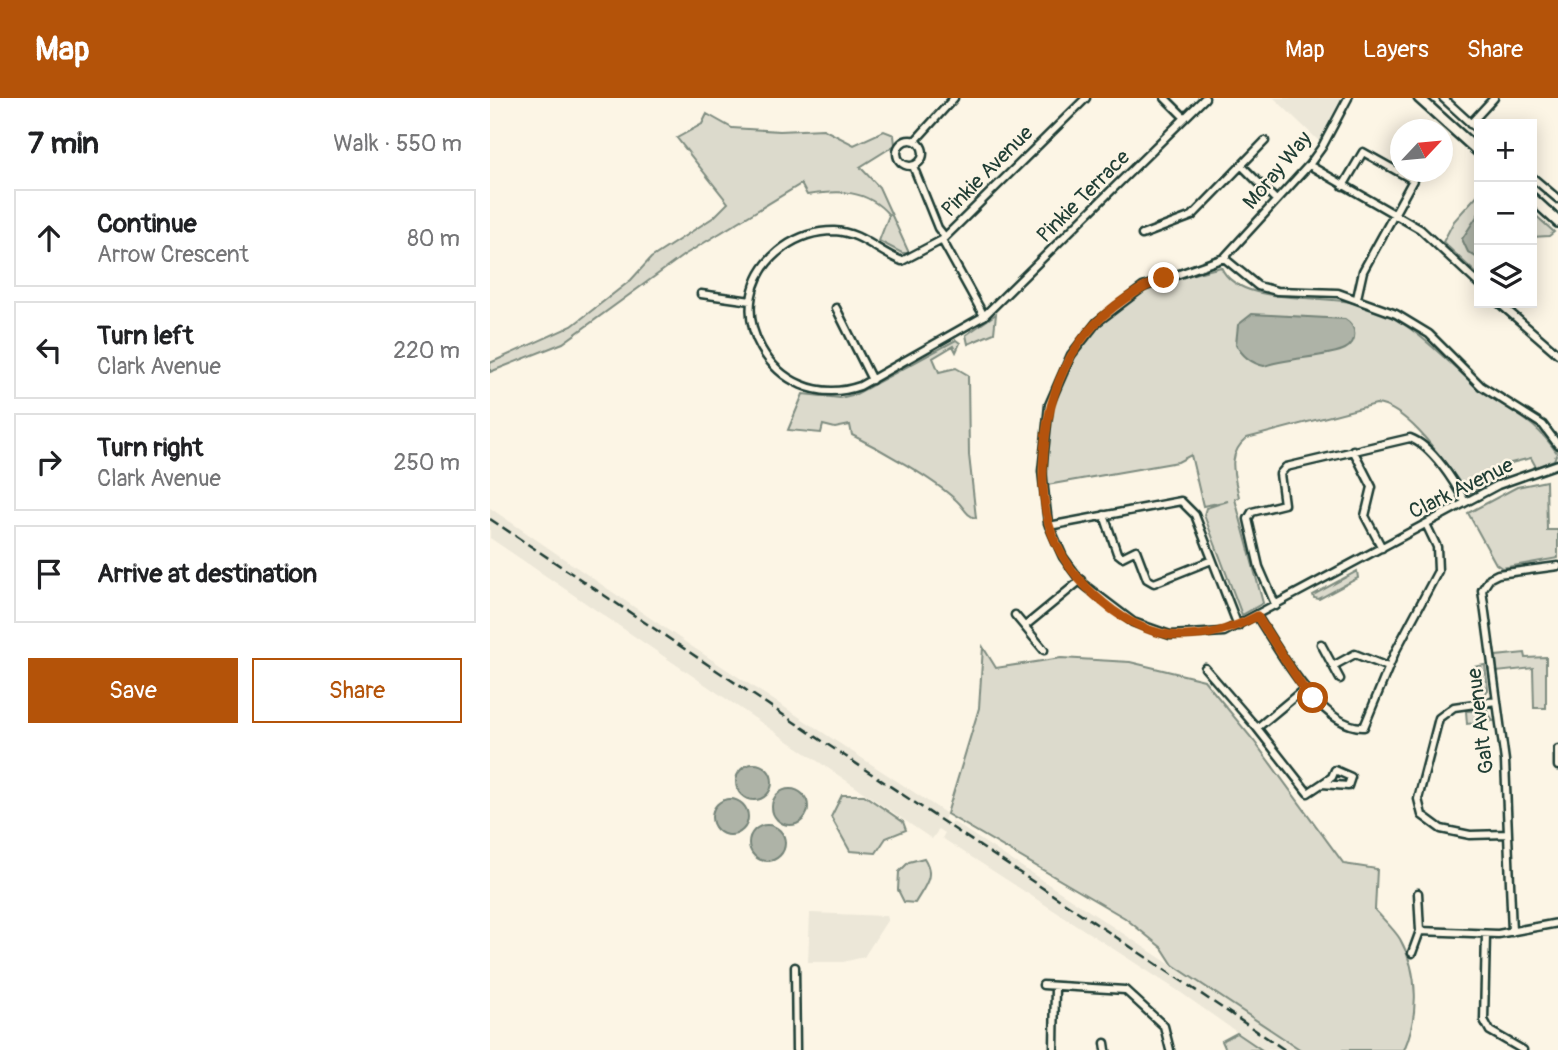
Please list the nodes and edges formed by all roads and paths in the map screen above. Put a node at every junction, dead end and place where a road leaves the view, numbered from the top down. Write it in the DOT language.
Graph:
graph roads {
  1 [pos="1086,98"];
  2 [pos="1165,98"];
  3 [pos="1205,98"];
  4 [pos="1348,98"];
  5 [pos="1419,98"];
  6 [pos="1443,98"];
  7 [pos="1494,98"];
  8 [pos="951,99"];
  9 [pos="1185,118"];
  10 [pos="1470,124"];
  11 [pos="1474,127"];
  12 [pos="915,141"];
  13 [pos="1265,141"];
  14 [pos="1474,148"];
  15 [pos="1309,165"];
  16 [pos="913,166"];
  17 [pos="1242,166"];
  18 [pos="1537,181"];
  19 [pos="1343,186"];
  20 [pos="1558,199"];
  21 [pos="1276,200"];
  22 [pos="1537,203"];
  23 [pos="1395,215"];
  24 [pos="1558,222"];
  25 [pos="1142,235"];
  26 [pos="943,239"];
  27 [pos="1224,258"];
  28 [pos="1474,279"];
  29 [pos="701,294"];
  30 [pos="1357,298"];
  31 [pos="751,301"];
  32 [pos="836,308"];
  33 [pos="1505,308"];
  34 [pos="984,316"];
  35 [pos="1558,354"];
  36 [pos="872,380"];
  37 [pos="1558,445"];
  38 [pos="1353,450"];
  39 [pos="1558,464"];
  40 [pos="1465,502"];
  41 [pos="1104,516"];
  42 [pos="1426,524"];
  43 [pos="1049,526"];
  44 [pos="1382,548"];
  45 [pos="1212,560"];
  46 [pos="1558,566"];
  47 [pos="1081,580"];
  48 [pos="1276,606"];
  49 [pos="1015,615"];
  50 [pos="1257,616"];
  51 [pos="1025,626"];
  52 [pos="1238,626"];
  53 [pos="1321,643"];
  54 [pos="1044,650"];
  55 [pos="1333,666"];
  56 [pos="1388,667"];
  57 [pos="1205,668"];
  58 [pos="1340,680"];
  59 [pos="1304,689"];
  60 [pos="1496,701"];
  61 [pos="1257,728"];
  62 [pos="1558,749"];
  63 [pos="1558,766"];
  64 [pos="1322,784"];
  65 [pos="1507,834"];
  66 [pos="1418,892"];
  67 [pos="1558,923"];
  68 [pos="1420,931"];
  69 [pos="1512,932"];
  70 [pos="1486,934"];
  71 [pos="1412,953"];
  72 [pos="795,967"];
  73 [pos="1043,985"];
  74 [pos="1055,986"];
  75 [pos="796,1050"];
  76 [pos="1054,1050"];
  77 [pos="1170,1050"];
  78 [pos="1523,1050"];
  1 -- 26 [label="street, Pinkie Avenue"];
  2 -- 9 [label="street"];
  3 -- 9 [label="street, Pinkie Terrace"];
  4 -- 15 [label="street, Moray Way"];
  5 -- 14 [label="main road"];
  6 -- 10 [label="street"];
  7 -- 10 [label="street"];
  8 -- 12 [label="street"];
  9 -- 34 [label="street, Pinkie Terrace"];
  10 -- 11 [label="street"];
  12 -- 16 [label="street"];
  12 -- 16 [label="street"];
  13 -- 17 [label="street"];
  15 -- 19 [label="street"];
  15 -- 21 [label="street, Moray Way"];
  16 -- 26 [label="street"];
  17 -- 21 [label="street"];
  17 -- 25 [label="street"];
  18 -- 20 [label="street"];
  19 -- 23 [label="street"];
  19 -- 23 [label="street"];
  21 -- 27 [label="street, Moray Way"];
  22 -- 24 [label="main road"];
  23 -- 28 [label="street"];
  23 -- 30 [label="street"];
  26 -- 31 [label="street, Pinkie Avenue"];
  26 -- 34 [label="street"];
  27 -- 30 [label="street"];
  27 -- 43 [label="street, Clark Avenue"];
  29 -- 31 [label="street"];
  30 -- 37 [label="street"];
  31 -- 36 [label="street, Pinkie Terrace"];
  32 -- 36 [label="street"];
  33 -- 35 [label="street"];
  34 -- 36 [label="street, Pinkie Terrace"];
  38 -- 40 [label="street"];
  38 -- 44 [label="street"];
  38 -- 48 [label="street"];
  39 -- 40 [label="street, Clark Avenue"];
  40 -- 42 [label="street, Clark Avenue"];
  41 -- 43 [label="street"];
  41 -- 45 [label="street"];
  41 -- 45 [label="street"];
  42 -- 44 [label="street, Clark Avenue"];
  42 -- 56 [label="street"];
  43 -- 47 [label="street, Clark Avenue"];
  44 -- 48 [label="street, Clark Avenue"];
  45 -- 52 [label="street"];
  46 -- 60 [label="street, Galt Avenue"];
  47 -- 51 [label="street"];
  47 -- 52 [label="street, Clark Avenue"];
  48 -- 50 [label="street, Clark Avenue"];
  49 -- 51 [label="street"];
  50 -- 52 [label="street, Clark Avenue"];
  50 -- 59 [label="street"];
  51 -- 54 [label="street"];
  53 -- 55 [label="street"];
  55 -- 56 [label="street"];
  55 -- 58 [label="street"];
  56 -- 59 [label="street"];
  57 -- 61 [label="street"];
  59 -- 61 [label="street"];
  60 -- 65 [label="street, Galt Avenue"];
  60 -- 65 [label="street"];
  61 -- 64 [label="street"];
  62 -- 63 [label="street"];
  65 -- 69 [label="street, Galt Avenue"];
  66 -- 68 [label="street"];
  67 -- 69 [label="street"];
  68 -- 70 [label="street"];
  68 -- 71 [label="street"];
  69 -- 70 [label="street"];
  70 -- 78 [label="street"];
  72 -- 75 [label="street"];
  73 -- 74 [label="street"];
  74 -- 76 [label="street"];
  74 -- 77 [label="street"];
}
